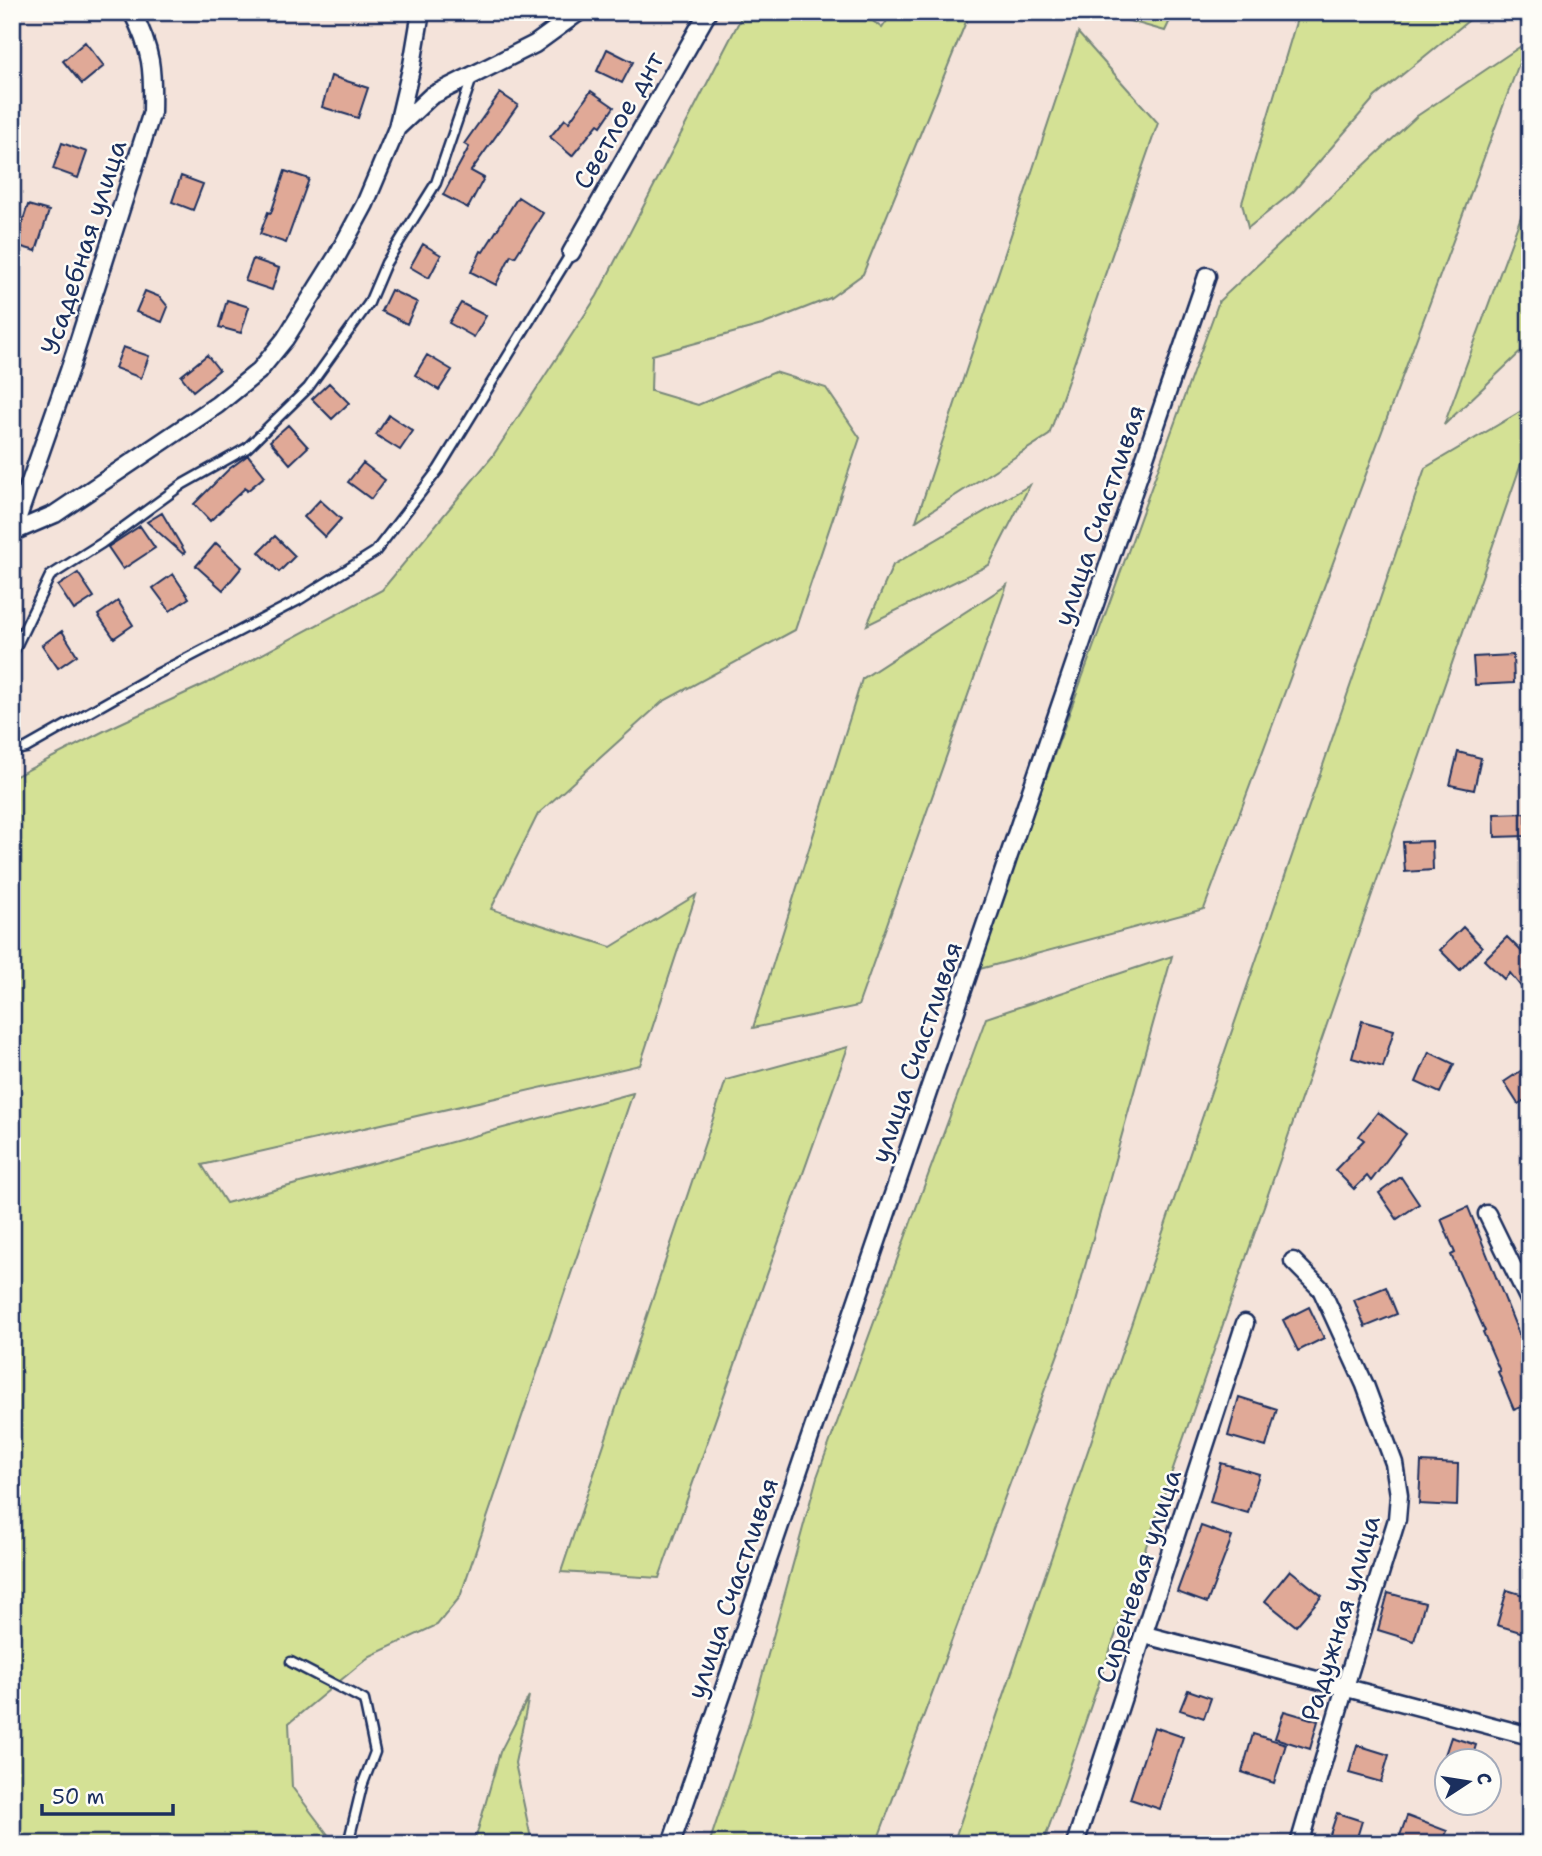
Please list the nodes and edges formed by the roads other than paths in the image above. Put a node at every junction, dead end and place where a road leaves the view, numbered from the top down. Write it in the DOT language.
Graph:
graph roads {
  1 [pos="132,12"];
  2 [pos="421,12"];
  3 [pos="579,12"];
  4 [pos="708,12"];
  5 [pos="473,75"];
  6 [pos="397,128"];
  7 [pos="570,253"];
  8 [pos="1207,276"];
  9 [pos="13,533"];
  10 [pos="12,655"];
  11 [pos="12,751"];
  12 [pos="1487,1214"];
  13 [pos="1293,1261"];
  14 [pos="1530,1302"];
  15 [pos="1245,1323"];
  16 [pos="1145,1635"];
  17 [pos="291,1662"];
  18 [pos="1345,1687"];
  19 [pos="1530,1736"];
  20 [pos="1530,1840"];
  21 [pos="348,1844"];
  22 [pos="671,1844"];
  23 [pos="1075,1844"];
  24 [pos="1299,1844"];
  25 [pos="1524,1844"];
  1 -- 9 [label="street, Усадебная улица"];
  2 -- 6 [label="street"];
  3 -- 5 [label="street"];
  4 -- 7 [label="street, Светлое днт"];
  5 -- 6 [label="street"];
  5 -- 10 [label="lane"];
  6 -- 9 [label="street"];
  7 -- 11 [label="lane"];
  8 -- 22 [label="street, улица Счастливая"];
  12 -- 14 [label="street"];
  13 -- 18 [label="street, Радужная улица"];
  15 -- 16 [label="street, Сиреневая улица"];
  16 -- 18 [label="street"];
  16 -- 23 [label="street, Сиреневая улица"];
  17 -- 21 [label="lane"];
  18 -- 19 [label="street"];
  18 -- 24 [label="street, Радужная улица"];
  20 -- 25 [label="street"];
}
